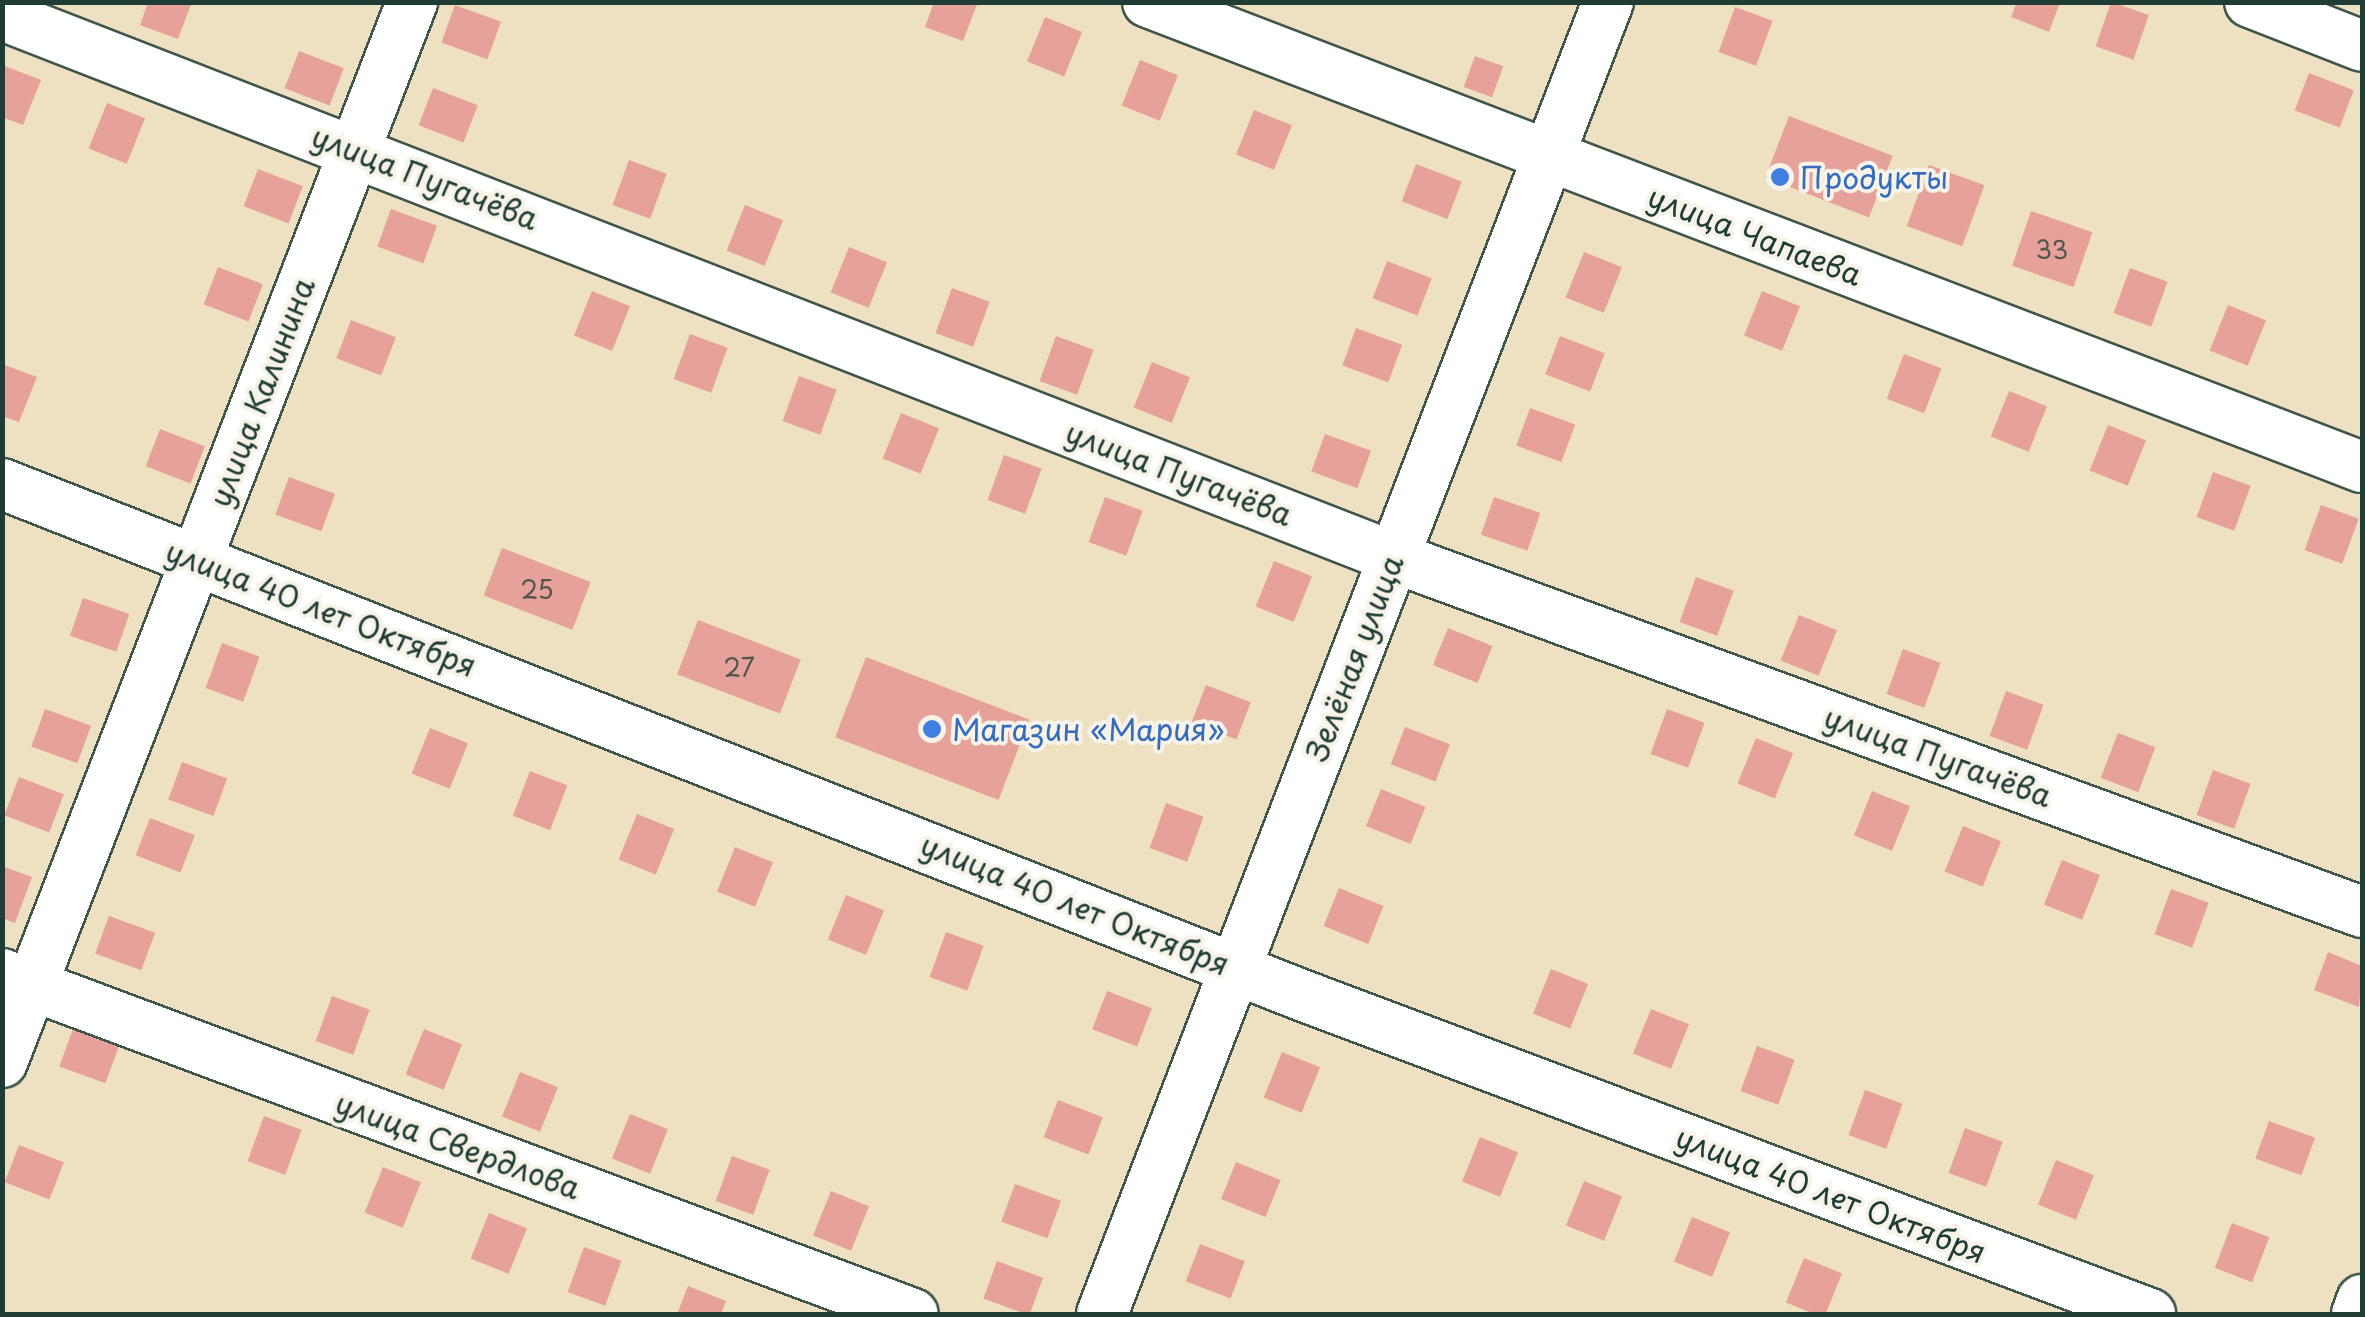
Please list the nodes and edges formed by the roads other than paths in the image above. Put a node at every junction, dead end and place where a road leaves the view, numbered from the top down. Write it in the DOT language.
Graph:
graph roads {
  1 [pos="412,2"];
  2 [pos="1148,2"];
  3 [pos="1608,2"];
  4 [pos="2250,2"];
  5 [pos="2,15"];
  6 [pos="2362,46"];
  7 [pos="356,149"];
  8 [pos="1550,157"];
  9 [pos="2362,467"];
  10 [pos="2,484"];
  11 [pos="1393,557"];
  12 [pos="197,559"];
  13 [pos="2362,912"];
  14 [pos="1235,968"];
  15 [pos="17,980"];
  16 [pos="2,1062"];
  17 [pos="2362,1300"];
  18 [pos="913,1314"];
  19 [pos="1102,1314"];
  20 [pos="2150,1314"];
  21 [pos="2357,1314"];
  1 -- 7 [label="street, улица Калинина"];
  2 -- 8 [label="street, улица Чапаева"];
  3 -- 8 [label="street, Зелёная улица"];
  4 -- 6 [label="street"];
  5 -- 7 [label="street, улица Пугачёва"];
  7 -- 11 [label="street, улица Пугачёва"];
  7 -- 12 [label="street, улица Калинина"];
  8 -- 9 [label="street, улица Чапаева"];
  8 -- 11 [label="street, Зелёная улица"];
  10 -- 12 [label="street, улица 40 лет Октября"];
  11 -- 13 [label="street, улица Пугачёва"];
  11 -- 14 [label="street, Зелёная улица"];
  12 -- 14 [label="street, улица 40 лет Октября"];
  12 -- 15 [label="street, улица Калинина"];
  14 -- 19 [label="street, Зелёная улица"];
  14 -- 20 [label="street, улица 40 лет Октября"];
  15 -- 16 [label="street, улица Калинина"];
  15 -- 18 [label="street, улица Свердлова"];
  17 -- 21 [label="street"];
}
